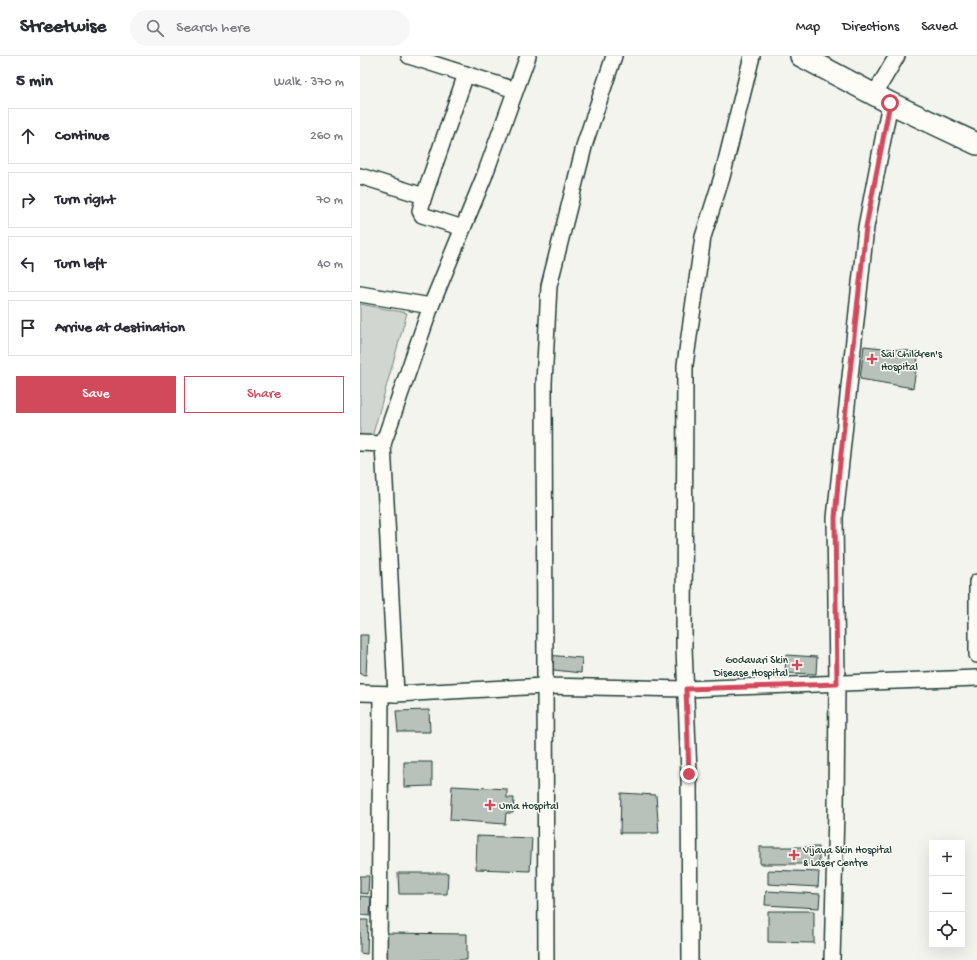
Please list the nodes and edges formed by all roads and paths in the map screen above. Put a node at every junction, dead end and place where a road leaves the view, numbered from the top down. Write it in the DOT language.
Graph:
graph roads {
  1 [pos="409,56"];
  2 [pos="528,56"];
  3 [pos="614,56"];
  4 [pos="752,56"];
  5 [pos="801,56"];
  6 [pos="897,56"];
  7 [pos="466,74"];
  8 [pos="515,90"];
  9 [pos="882,99"];
  10 [pos="977,144"];
  11 [pos="360,176"];
  12 [pos="424,196"];
  13 [pos="463,228"];
  14 [pos="360,294"];
  15 [pos="431,306"];
  16 [pos="360,443"];
  17 [pos="384,444"];
  18 [pos="977,582"];
  19 [pos="977,655"];
  20 [pos="977,678"];
  21 [pos="837,684"];
  22 [pos="544,686"];
  23 [pos="686,689"];
  24 [pos="360,693"];
  25 [pos="381,694"];
  26 [pos="396,694"];
  27 [pos="379,960"];
  28 [pos="546,960"];
  29 [pos="690,960"];
  30 [pos="832,960"];
  1 -- 7 [label="street"];
  2 -- 8 [label="street"];
  3 -- 22 [label="street"];
  4 -- 23 [label="street"];
  5 -- 9 [label="main road"];
  6 -- 9 [label="street"];
  7 -- 8 [label="street"];
  7 -- 12 [label="street"];
  8 -- 13 [label="street"];
  9 -- 10 [label="main road"];
  9 -- 21 [label="street"];
  11 -- 12 [label="street"];
  12 -- 13 [label="street"];
  13 -- 15 [label="street"];
  14 -- 15 [label="street"];
  15 -- 17 [label="street"];
  16 -- 17 [label="street"];
  17 -- 26 [label="street"];
  18 -- 19 [label="street"];
  20 -- 21 [label="street"];
  21 -- 23 [label="street"];
  21 -- 30 [label="street"];
  22 -- 23 [label="street"];
  22 -- 26 [label="street"];
  22 -- 28 [label="street"];
  23 -- 29 [label="street"];
  24 -- 25 [label="street"];
  25 -- 26 [label="street"];
  25 -- 27 [label="street"];
}
